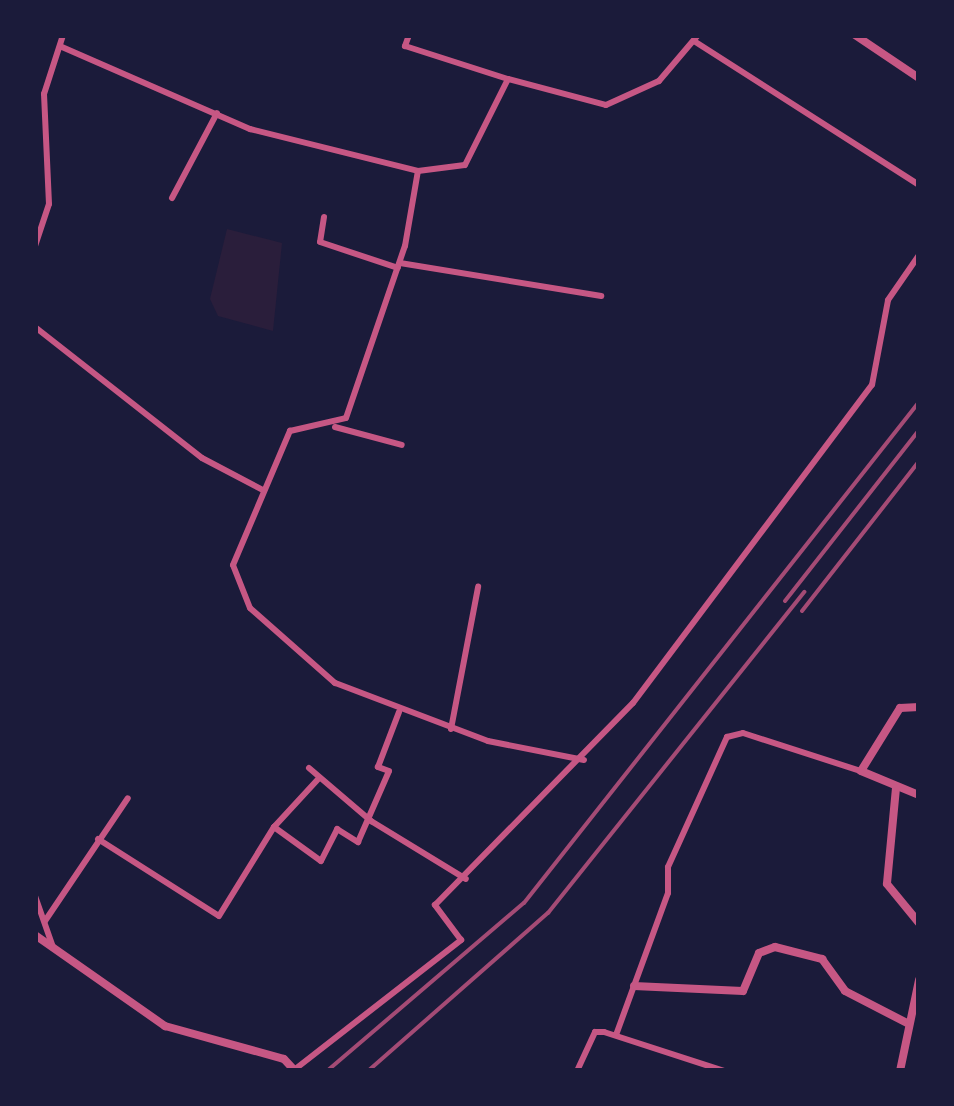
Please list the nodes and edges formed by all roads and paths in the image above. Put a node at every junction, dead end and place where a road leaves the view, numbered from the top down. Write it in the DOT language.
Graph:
graph roads {
  1 [pos="63,35"];
  2 [pos="409,35"];
  3 [pos="855,35"];
  4 [pos="696,38"];
  5 [pos="62,47"];
  6 [pos="919,78"];
  7 [pos="508,79"];
  8 [pos="216,114"];
  9 [pos="39,128"];
  10 [pos="418,172"];
  11 [pos="919,185"];
  12 [pos="172,198"];
  13 [pos="324,216"];
  14 [pos="35,246"];
  15 [pos="919,255"];
  16 [pos="399,266"];
  17 [pos="602,296"];
  18 [pos="35,326"];
  19 [pos="335,427"];
  20 [pos="402,444"];
  21 [pos="263,490"];
  22 [pos="478,587"];
  23 [pos="919,707"];
  24 [pos="400,712"];
  25 [pos="451,729"];
  26 [pos="584,760"];
  27 [pos="309,768"];
  28 [pos="861,771"];
  29 [pos="319,778"];
  30 [pos="896,788"];
  31 [pos="919,795"];
  32 [pos="128,798"];
  33 [pos="371,821"];
  34 [pos="274,827"];
  35 [pos="98,838"];
  36 [pos="466,879"];
  37 [pos="35,896"];
  38 [pos="45,921"];
  39 [pos="919,923"];
  40 [pos="35,936"];
  41 [pos="53,948"];
  42 [pos="919,980"];
  43 [pos="634,986"];
  44 [pos="909,1024"];
  45 [pos="616,1035"];
  46 [pos="295,1070"];
  47 [pos="577,1071"];
  48 [pos="724,1071"];
  49 [pos="900,1071"];
  1 -- 5 [label="street"];
  2 -- 7 [label="street"];
  3 -- 6 [label="street"];
  4 -- 7 [label="street"];
  4 -- 11 [label="street"];
  5 -- 8 [label="street"];
  5 -- 9 [label="street"];
  7 -- 10 [label="street"];
  8 -- 10 [label="street"];
  8 -- 12 [label="street"];
  9 -- 14 [label="street"];
  10 -- 16 [label="street"];
  13 -- 16 [label="street"];
  15 -- 26 [label="street"];
  16 -- 17 [label="street"];
  16 -- 19 [label="street"];
  18 -- 21 [label="street"];
  19 -- 20 [label="street"];
  19 -- 21 [label="street"];
  21 -- 24 [label="street"];
  22 -- 25 [label="street"];
  23 -- 28 [label="street"];
  24 -- 25 [label="street"];
  24 -- 33 [label="street"];
  25 -- 26 [label="street"];
  26 -- 36 [label="street"];
  27 -- 29 [label="street"];
  28 -- 30 [label="street"];
  28 -- 43 [label="street"];
  29 -- 33 [label="street"];
  29 -- 34 [label="street"];
  30 -- 31 [label="street"];
  30 -- 39 [label="street"];
  32 -- 35 [label="street"];
  33 -- 34 [label="street"];
  33 -- 36 [label="street"];
  34 -- 35 [label="street"];
  35 -- 38 [label="street"];
  36 -- 46 [label="street"];
  37 -- 38 [label="street"];
  38 -- 41 [label="street"];
  40 -- 41 [label="street"];
  41 -- 46 [label="street"];
  42 -- 44 [label="street"];
  43 -- 44 [label="street"];
  43 -- 45 [label="street"];
  44 -- 49 [label="street"];
  45 -- 47 [label="street"];
  45 -- 48 [label="street"];
}
